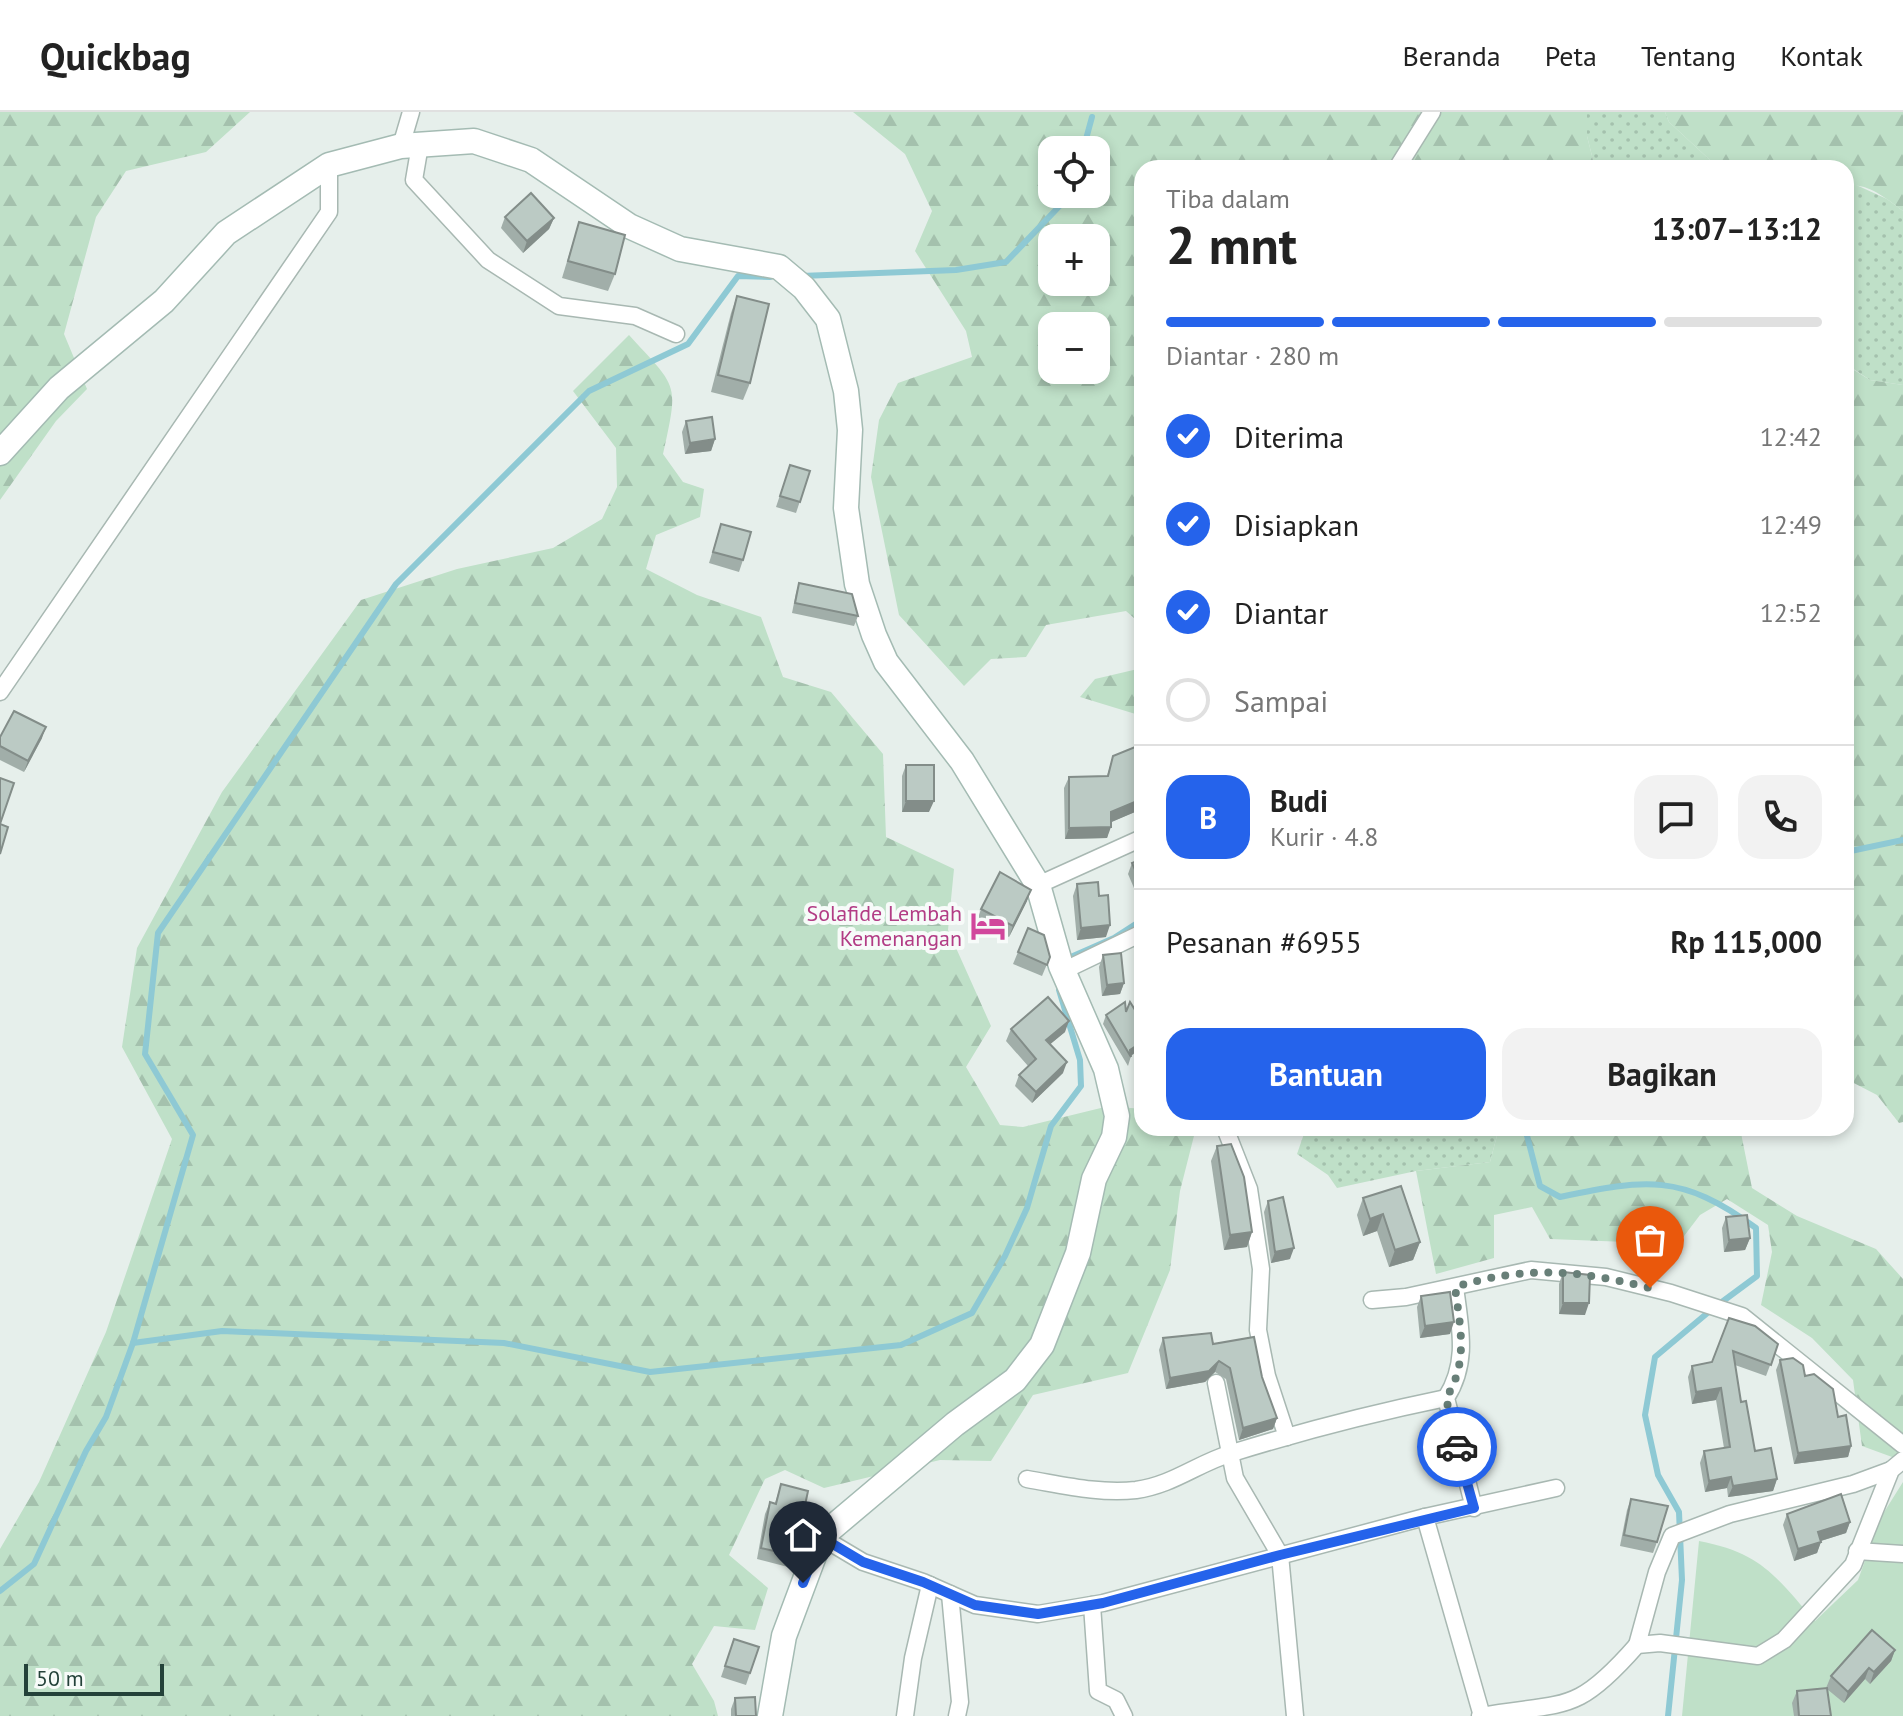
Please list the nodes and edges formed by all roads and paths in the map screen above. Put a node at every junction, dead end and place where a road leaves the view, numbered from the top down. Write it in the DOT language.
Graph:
graph roads {
  1 [pos="411,112"];
  2 [pos="1432,112"];
  3 [pos="411,145"];
  4 [pos="1402,160"];
  5 [pos="329,165"];
  6 [pos="676,334"];
  7 [pos="0,453"];
  8 [pos="0,692"];
  9 [pos="1134,842"];
  10 [pos="1038,885"];
  11 [pos="1134,936"];
  12 [pos="1061,963"];
  13 [pos="1228,1136"];
  14 [pos="1455,1287"];
  15 [pos="1372,1300"];
  16 [pos="1216,1383"];
  17 [pos="1446,1398"];
  18 [pos="1287,1437"];
  19 [pos="1903,1445"];
  20 [pos="1229,1453"];
  21 [pos="1897,1465"];
  22 [pos="1027,1479"];
  23 [pos="1556,1488"];
  24 [pos="1474,1508"];
  25 [pos="1425,1517"];
  26 [pos="821,1537"];
  27 [pos="1857,1551"];
  28 [pos="1903,1554"];
  29 [pos="1280,1555"];
  30 [pos="930,1585"];
  31 [pos="950,1594"];
  32 [pos="1092,1605"];
  33 [pos="1637,1645"];
  34 [pos="1486,1715"];
  35 [pos="770,1716"];
  36 [pos="905,1716"];
  37 [pos="957,1716"];
  38 [pos="1124,1716"];
  39 [pos="1295,1716"];
  1 -- 3 [label="street"];
  2 -- 4 [label="street"];
  3 -- 5 [label="street"];
  3 -- 6 [label="street"];
  3 -- 10 [label="street"];
  5 -- 7 [label="street"];
  5 -- 8 [label="street"];
  9 -- 10 [label="street"];
  10 -- 12 [label="street"];
  11 -- 12 [label="street"];
  12 -- 26 [label="street"];
  13 -- 18 [label="street"];
  14 -- 15 [label="street"];
  14 -- 17 [label="street"];
  14 -- 19 [label="street"];
  16 -- 20 [label="street"];
  17 -- 18 [label="street"];
  17 -- 24 [label="street"];
  18 -- 20 [label="street"];
  20 -- 22 [label="street"];
  20 -- 29 [label="street"];
  21 -- 27 [label="street"];
  21 -- 33 [label="street"];
  23 -- 24 [label="street"];
  24 -- 25 [label="street"];
  25 -- 29 [label="street"];
  25 -- 34 [label="street"];
  26 -- 30 [label="street"];
  26 -- 35 [label="street"];
  27 -- 28 [label="street"];
  27 -- 33 [label="street"];
  29 -- 32 [label="street"];
  29 -- 39 [label="street"];
  30 -- 31 [label="street"];
  30 -- 36 [label="street"];
  31 -- 32 [label="street"];
  31 -- 37 [label="street"];
  32 -- 38 [label="street"];
  33 -- 34 [label="street"];
}
